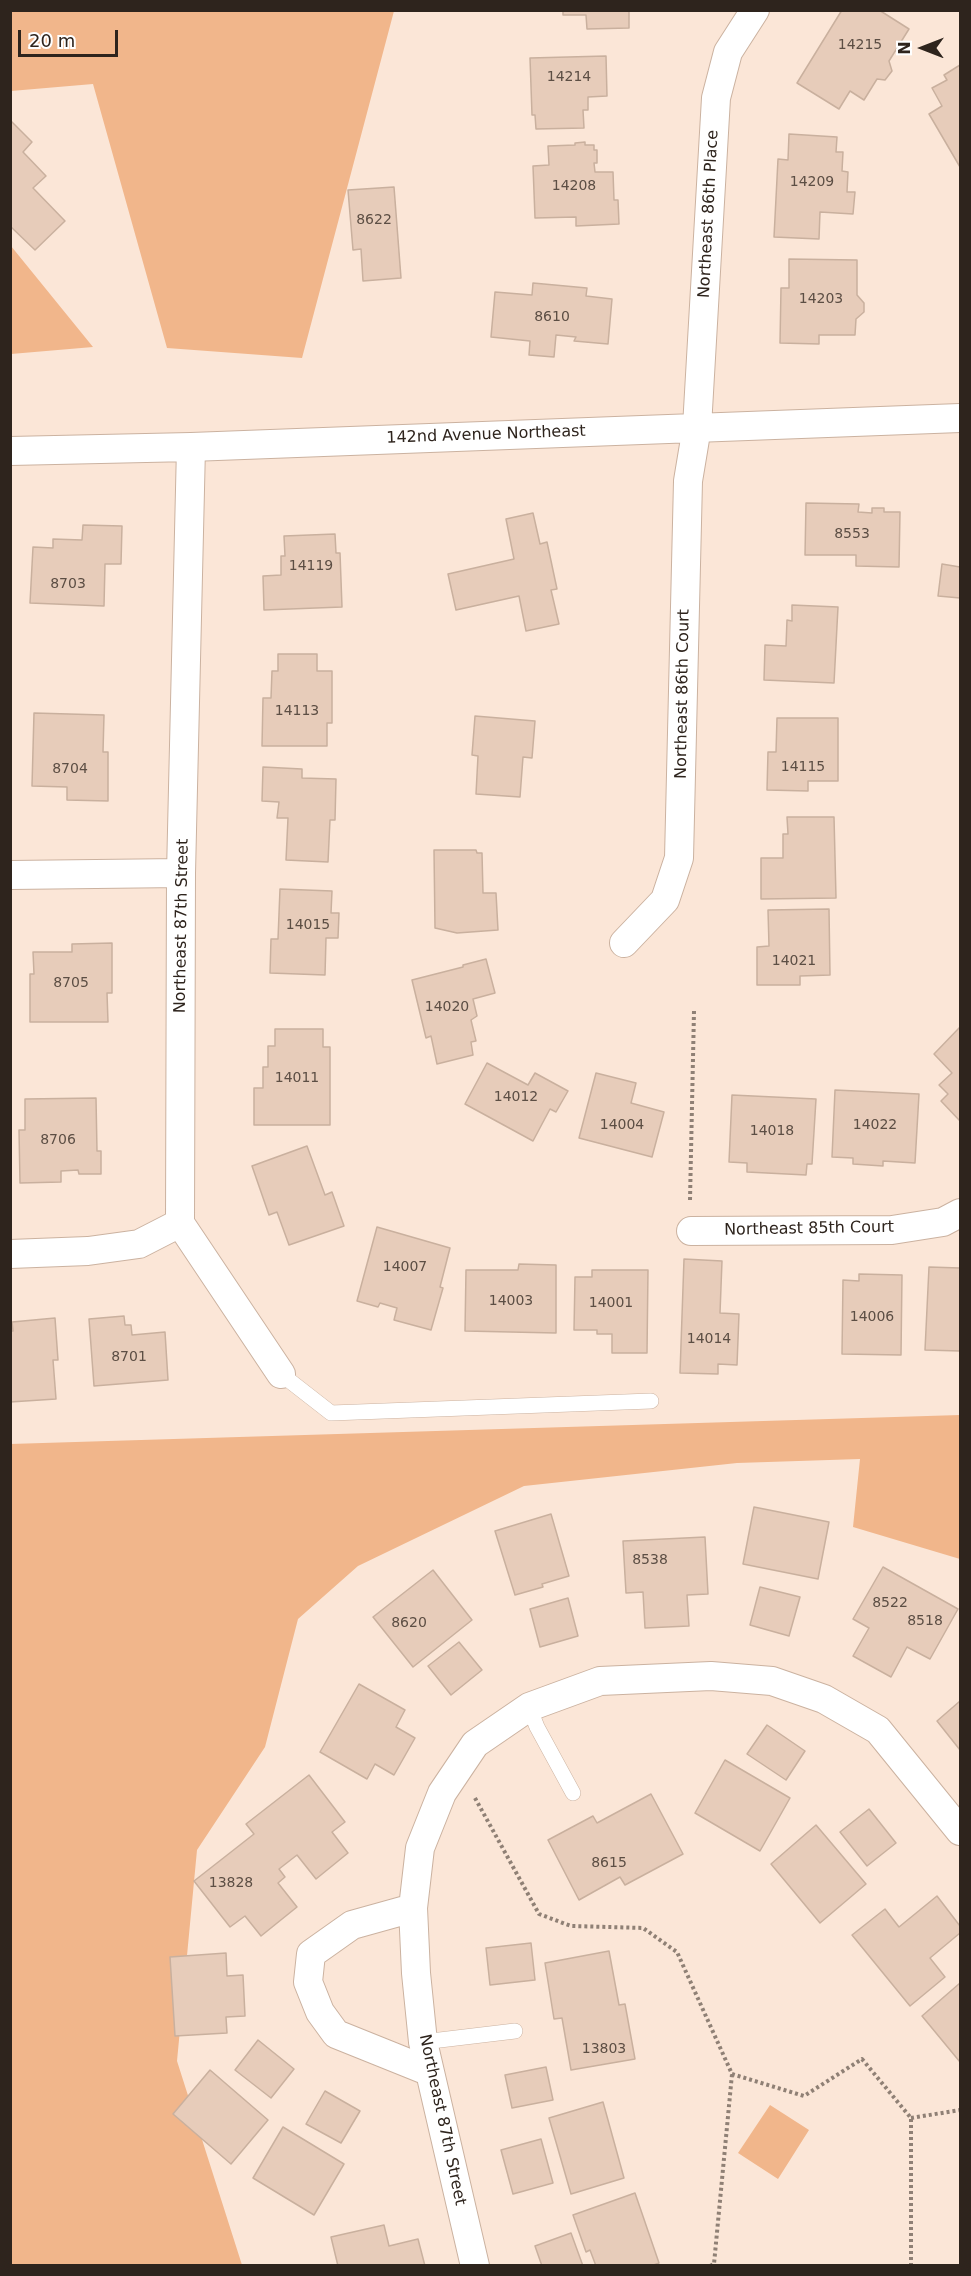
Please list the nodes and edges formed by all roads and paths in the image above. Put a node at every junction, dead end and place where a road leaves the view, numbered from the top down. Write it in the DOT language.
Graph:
graph roads {
  1 [pos="755,10"];
  2 [pos="960,418"];
  3 [pos="697,427"];
  4 [pos="191,447"];
  5 [pos="10,451"];
  6 [pos="181,873"];
  7 [pos="10,875"];
  8 [pos="624,943"];
  9 [pos="694,1011"];
  10 [pos="960,1213"];
  11 [pos="690,1220"];
  12 [pos="180,1223"];
  13 [pos="10,1254"];
  14 [pos="281,1374"];
  15 [pos="651,1401"];
  16 [pos="529,1707"];
  17 [pos="472,1792"];
  18 [pos="573,1793"];
  19 [pos="960,1831"];
  20 [pos="413,1908"];
  21 [pos="516,2031"];
  22 [pos="423,2042"];
  23 [pos="428,2071"];
  24 [pos="732,2074"];
  25 [pos="960,2110"];
  26 [pos="911,2118"];
  27 [pos="475,2265"];
  28 [pos="710,2265"];
  29 [pos="911,2265"];
  1 -- 3 [label="street, Northeast 86th Place"];
  2 -- 3 [label="street, 142nd Avenue Northeast"];
  3 -- 4 [label="street, 142nd Avenue Northeast"];
  3 -- 8 [label="street, Northeast 86th Court"];
  4 -- 5 [label="street, 142nd Avenue Northeast"];
  4 -- 6 [label="street, Northeast 87th Street"];
  6 -- 7 [label="street"];
  6 -- 12 [label="street, Northeast 87th Street"];
  9 -- 11 [label="path"];
  10 -- 11 [label="street, Northeast 85th Court"];
  12 -- 13 [label="street"];
  12 -- 14 [label="street"];
  14 -- 15 [label="lane"];
  16 -- 18 [label="lane"];
  16 -- 19 [label="street, Northeast 87th Street"];
  16 -- 20 [label="street, Northeast 87th Street"];
  17 -- 24 [label="path"];
  20 -- 22 [label="street, Northeast 87th Street"];
  20 -- 23 [label="street"];
  21 -- 22 [label="lane"];
  22 -- 23 [label="street, Northeast 87th Street"];
  23 -- 27 [label="street, Northeast 87th Street"];
  24 -- 26 [label="path"];
  24 -- 28 [label="path"];
  25 -- 26 [label="path"];
  26 -- 29 [label="path"];
}
